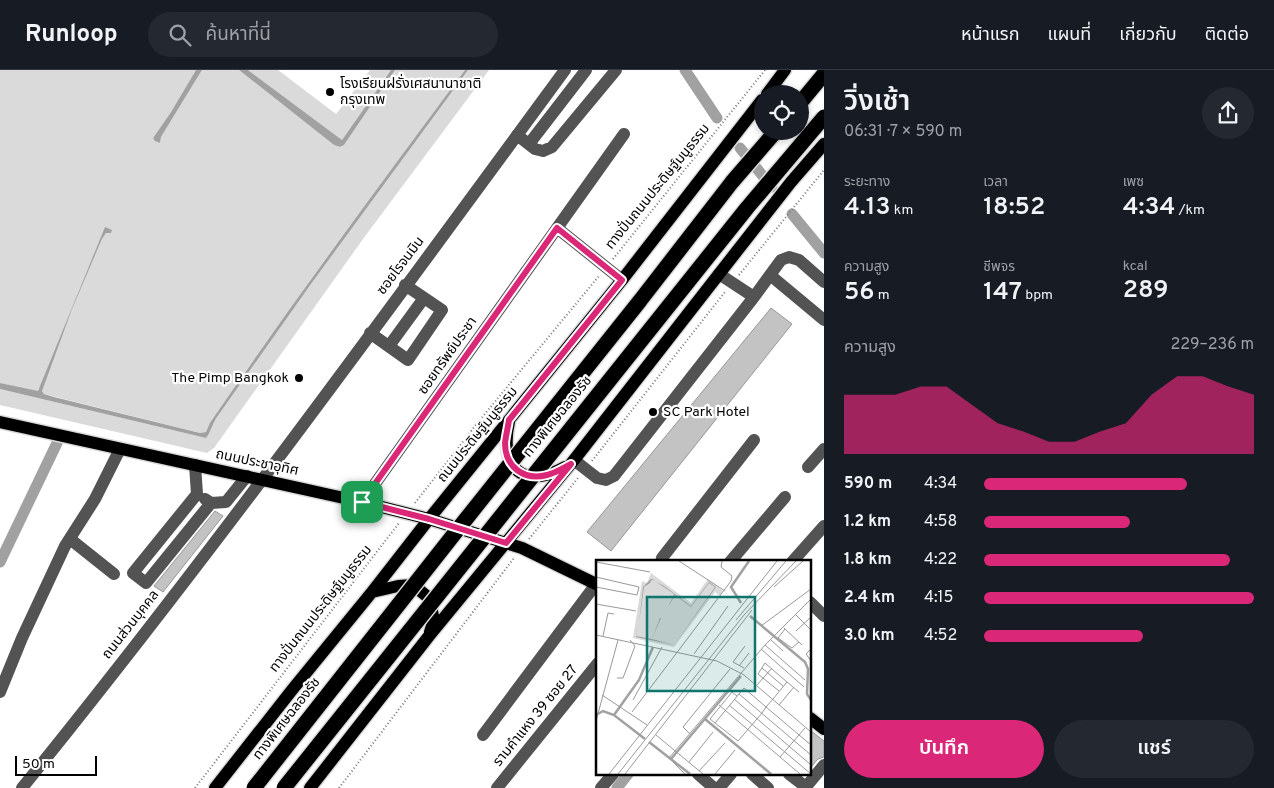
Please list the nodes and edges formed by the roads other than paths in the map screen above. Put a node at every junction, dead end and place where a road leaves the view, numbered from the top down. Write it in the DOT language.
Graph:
graph roads {
  1 [pos="564,70"];
  2 [pos="586,70"];
  3 [pos="616,70"];
  4 [pos="785,70"];
  5 [pos="824,74"];
  6 [pos="774,85"];
  7 [pos="809,92"];
  8 [pos="754,110"];
  9 [pos="824,117"];
  10 [pos="624,134"];
  11 [pos="516,135"];
  12 [pos="768,140"];
  13 [pos="529,144"];
  14 [pos="824,144"];
  15 [pos="557,228"];
  16 [pos="719,274"];
  17 [pos="770,275"];
  18 [pos="622,280"];
  19 [pos="824,282"];
  20 [pos="406,285"];
  21 [pos="754,297"];
  22 [pos="424,298"];
  23 [pos="824,320"];
  24 [pos="370,333"];
  25 [pos="389,346"];
  26 [pos="509,420"];
  27 [pos="0,422"];
  28 [pos="754,440"];
  29 [pos="120,449"];
  30 [pos="824,449"];
  31 [pos="573,462"];
  32 [pos="195,465"];
  33 [pos="808,467"];
  34 [pos="247,476"];
  35 [pos="262,480"];
  36 [pos="197,494"];
  37 [pos="785,497"];
  38 [pos="362,502"];
  39 [pos="211,503"];
  40 [pos="429,519"];
  41 [pos="824,526"];
  42 [pos="70,539"];
  43 [pos="506,543"];
  44 [pos="662,560"];
  45 [pos="732,560"];
  46 [pos="794,560"];
  47 [pos="114,574"];
  48 [pos="596,583"];
  49 [pos="596,585"];
  50 [pos="372,592"];
  51 [pos="812,604"];
  52 [pos="824,616"];
  53 [pos="429,636"];
  54 [pos="596,665"];
  55 [pos="0,692"];
  56 [pos="812,720"];
  57 [pos="824,730"];
  58 [pos="483,735"];
  59 [pos="824,764"];
  60 [pos="611,776"];
  61 [pos="700,776"];
  62 [pos="729,776"];
  63 [pos="754,776"];
  64 [pos="791,776"];
  65 [pos="22,788"];
  66 [pos="215,788"];
  67 [pos="254,788"];
  68 [pos="284,788"];
  69 [pos="310,788"];
  70 [pos="497,788"];
  71 [pos="601,788"];
  72 [pos="714,788"];
  73 [pos="719,788"];
  74 [pos="768,788"];
  75 [pos="805,788"];
  1 -- 11 [label="street, ซอยโรจนมิน"];
  2 -- 13 [label="street"];
  3 -- 13 [label="street"];
  4 -- 6 [label="main road"];
  5 -- 7 [label="highway"];
  8 -- 18 [label="main road, ถนนประดิษฐ์มนูธรรม"];
  9 -- 68 [label="highway, ทางพิเศษฉลองรัช, bridge"];
  10 -- 15 [label="street, ซอยทรัพย์ประชา"];
  11 -- 13 [label="street"];
  11 -- 20 [label="street, ซอยโรจนมิน"];
  12 -- 67 [label="highway, ทางพิเศษฉลองรัช, bridge"];
  14 -- 16 [label="main road"];
  15 -- 18 [label="street"];
  15 -- 38 [label="street, ซอยทรัพย์ประชา"];
  16 -- 21 [label="street"];
  16 -- 31 [label="main road"];
  17 -- 19 [label="street"];
  17 -- 21 [label="street"];
  17 -- 23 [label="street"];
  18 -- 26 [label="main road, ถนนประดิษฐ์มนูธรรม"];
  20 -- 22 [label="street"];
  20 -- 24 [label="street, ซอยโรจนมิน"];
  21 -- 31 [label="street"];
  22 -- 25 [label="street"];
  22 -- 25 [label="street"];
  24 -- 25 [label="street"];
  24 -- 35 [label="street, ซอยโรจนมิน"];
  26 -- 31 [label="main road"];
  26 -- 40 [label="main road, ถนนประดิษฐ์มนูธรรม"];
  27 -- 29 [label="main road, ถนนประชาอุทิศ"];
  28 -- 44 [label="street"];
  29 -- 32 [label="main road, ถนนประชาอุทิศ"];
  29 -- 42 [label="street"];
  30 -- 33 [label="street"];
  31 -- 43 [label="main road"];
  32 -- 34 [label="main road, ถนนประชาอุทิศ"];
  32 -- 36 [label="street"];
  34 -- 35 [label="main road, ถนนประชาอุทิศ"];
  34 -- 39 [label="street"];
  35 -- 38 [label="main road, ถนนประชาอุทิศ"];
  35 -- 65 [label="street, ถนนส่วนบุคคล"];
  36 -- 39 [label="street"];
  36 -- 39 [label="street"];
  37 -- 45 [label="street"];
  38 -- 40 [label="main road, ถนนประชาอุทิศ"];
  40 -- 43 [label="main road, ถนนประชาอุทิศ"];
  40 -- 50 [label="main road, ถนนประดิษฐ์มนูธรรม"];
  41 -- 46 [label="street"];
  42 -- 47 [label="street"];
  42 -- 55 [label="street"];
  43 -- 48 [label="main road, ถนนประชาอุทิศ"];
  43 -- 53 [label="main road"];
  49 -- 58 [label="street"];
  50 -- 53 [label="main road"];
  50 -- 66 [label="main road, ถนนประดิษฐ์มนูธรรม"];
  51 -- 52 [label="street"];
  53 -- 69 [label="main road"];
  54 -- 70 [label="street, รามคำแหง 39 ซอย 27"];
  56 -- 57 [label="main road"];
  59 -- 75 [label="street"];
  60 -- 71 [label="street"];
  61 -- 72 [label="street"];
  62 -- 73 [label="street"];
  63 -- 74 [label="street"];
  64 -- 75 [label="street"];
}
